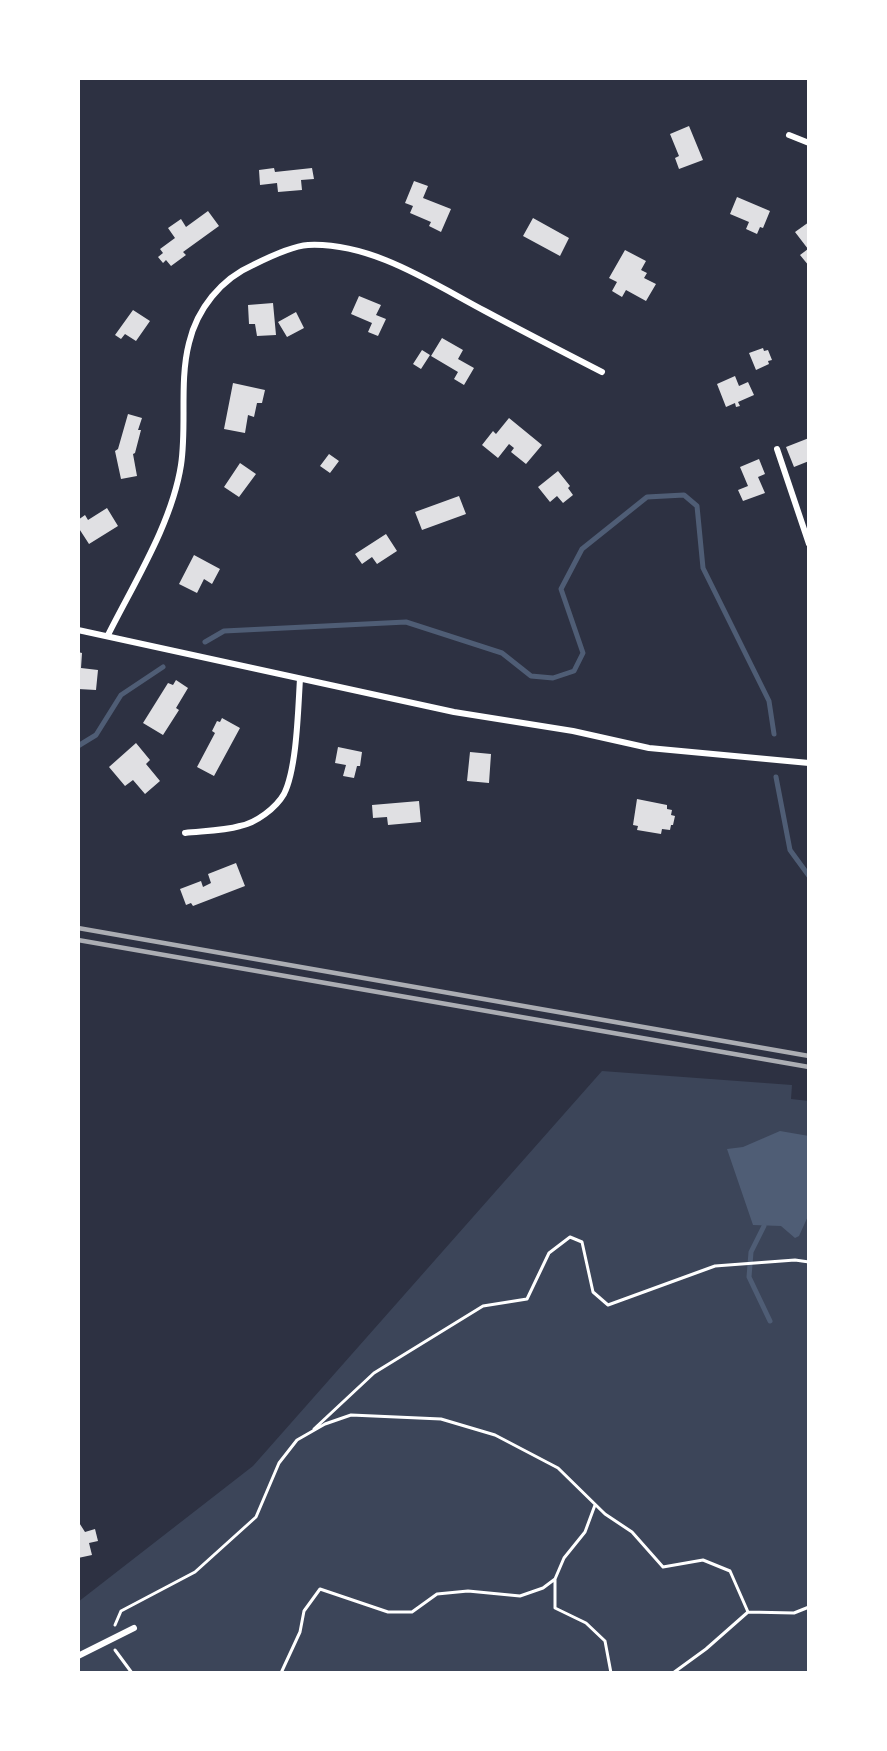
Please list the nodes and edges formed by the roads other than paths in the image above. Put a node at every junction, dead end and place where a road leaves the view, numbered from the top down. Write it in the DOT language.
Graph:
graph roads {
  1 [pos="789,135"];
  2 [pos="809,143"];
  3 [pos="602,372"];
  4 [pos="777,449"];
  5 [pos="809,544"];
  6 [pos="78,630"];
  7 [pos="108,635"];
  8 [pos="300,679"];
  9 [pos="809,763"];
  10 [pos="185,833"];
  11 [pos="134,1628"];
  12 [pos="78,1656"];
  1 -- 2 [label="street"];
  3 -- 7 [label="street"];
  4 -- 5 [label="street"];
  6 -- 7 [label="street"];
  7 -- 8 [label="street"];
  8 -- 9 [label="street"];
  8 -- 10 [label="street"];
  11 -- 12 [label="street"];
}
